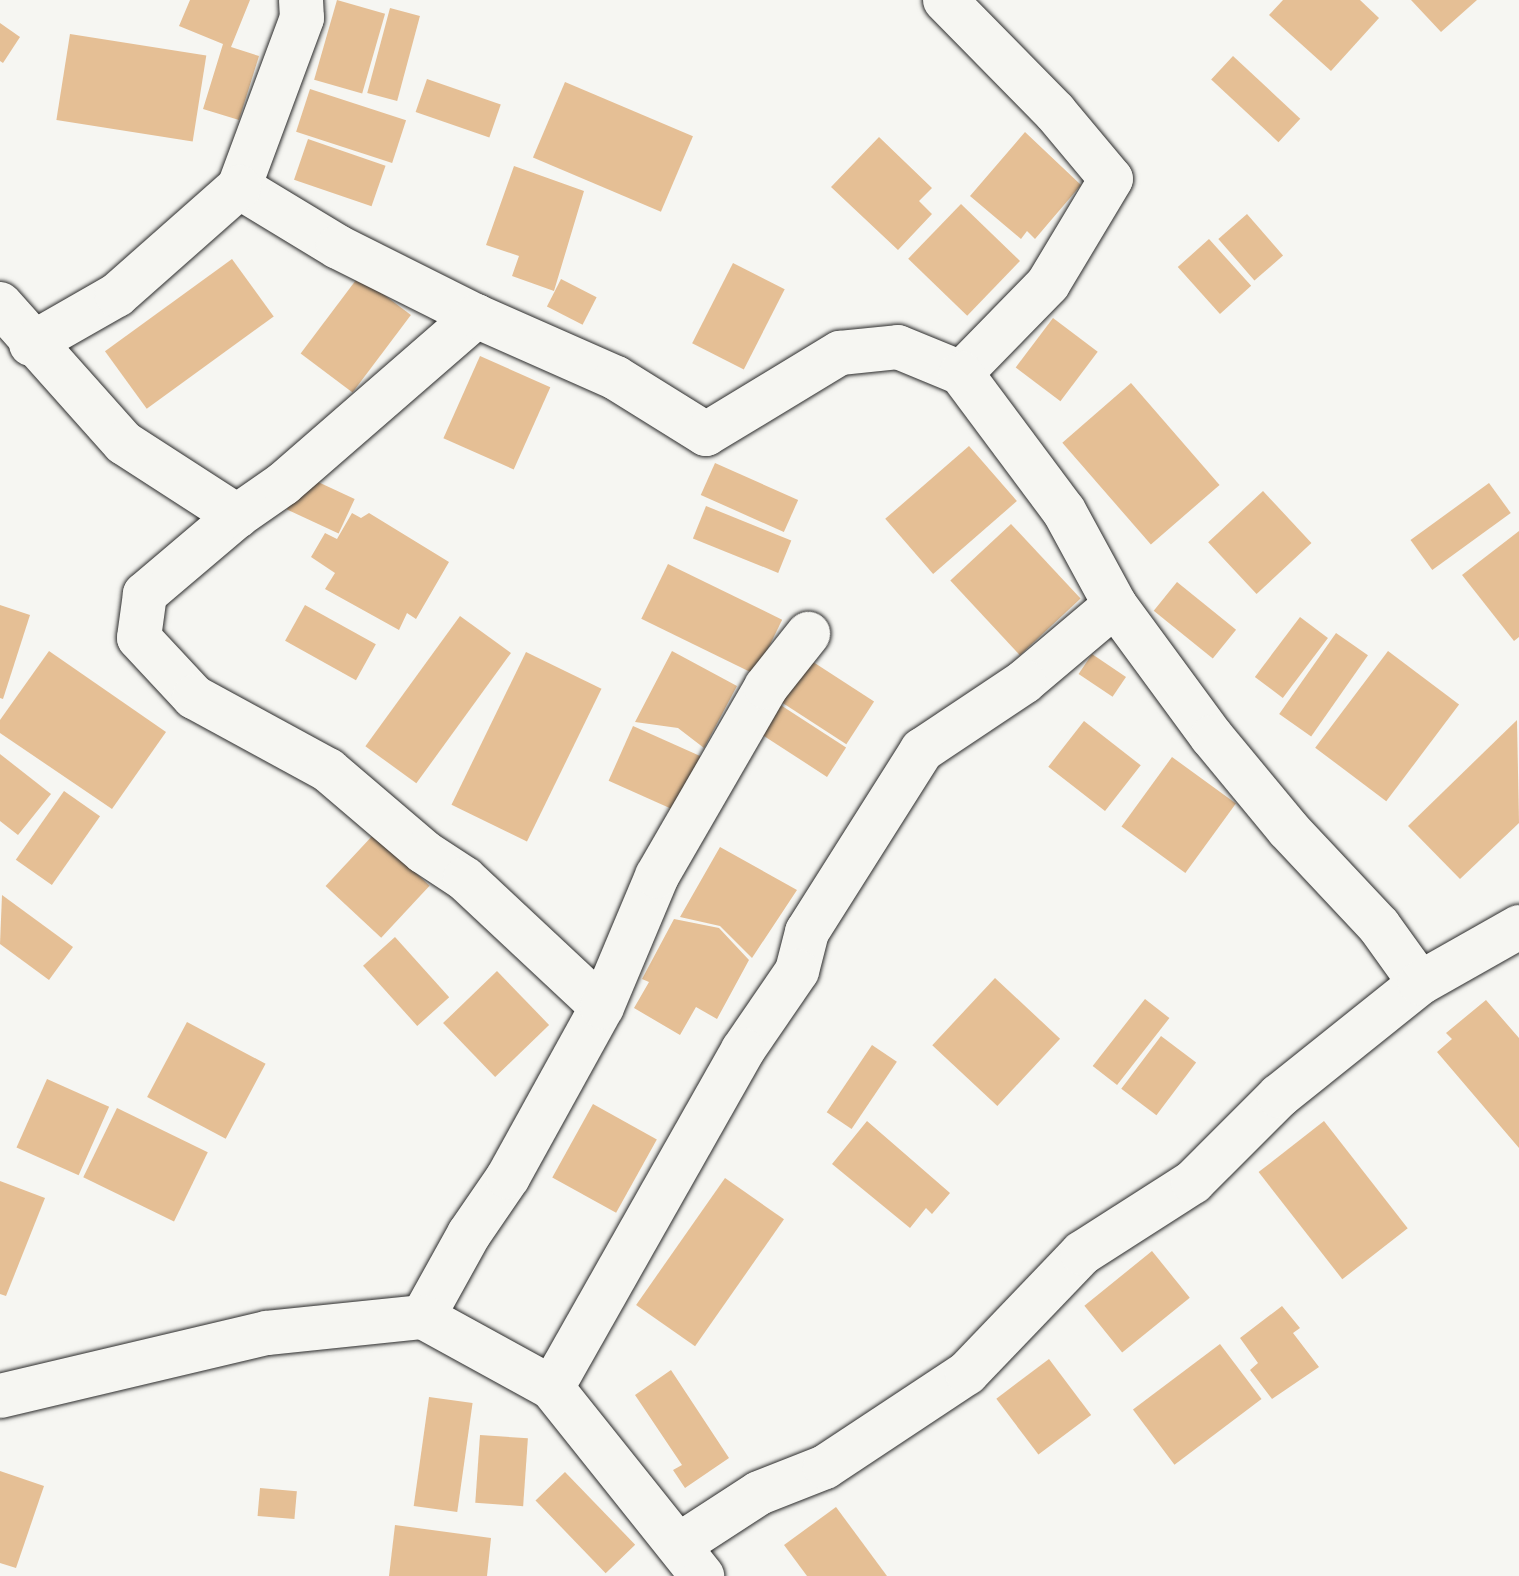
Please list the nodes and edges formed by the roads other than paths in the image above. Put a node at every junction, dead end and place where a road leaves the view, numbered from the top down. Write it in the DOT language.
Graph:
graph roads {
  1 [pos="301,0"];
  2 [pos="945,0"];
  3 [pos="239,187"];
  4 [pos="0,304"];
  5 [pos="476,316"];
  6 [pos="31,344"];
  7 [pos="961,373"];
  8 [pos="237,516"];
  9 [pos="1115,605"];
  10 [pos="808,634"];
  11 [pos="1519,927"];
  12 [pos="1420,983"];
  13 [pos="602,1007"];
  14 [pos="423,1317"];
  15 [pos="552,1388"];
  16 [pos="0,1396"];
  17 [pos="690,1561"];
  1 -- 3 [label="street"];
  2 -- 7 [label="street"];
  3 -- 5 [label="street"];
  3 -- 6 [label="street"];
  4 -- 6 [label="street"];
  5 -- 7 [label="street"];
  5 -- 8 [label="street"];
  6 -- 8 [label="street"];
  7 -- 9 [label="street"];
  8 -- 13 [label="street"];
  9 -- 12 [label="street"];
  9 -- 15 [label="street"];
  10 -- 13 [label="street"];
  11 -- 12 [label="street"];
  12 -- 17 [label="street"];
  13 -- 14 [label="street"];
  14 -- 15 [label="street"];
  14 -- 16 [label="street"];
  15 -- 17 [label="street"];
}
